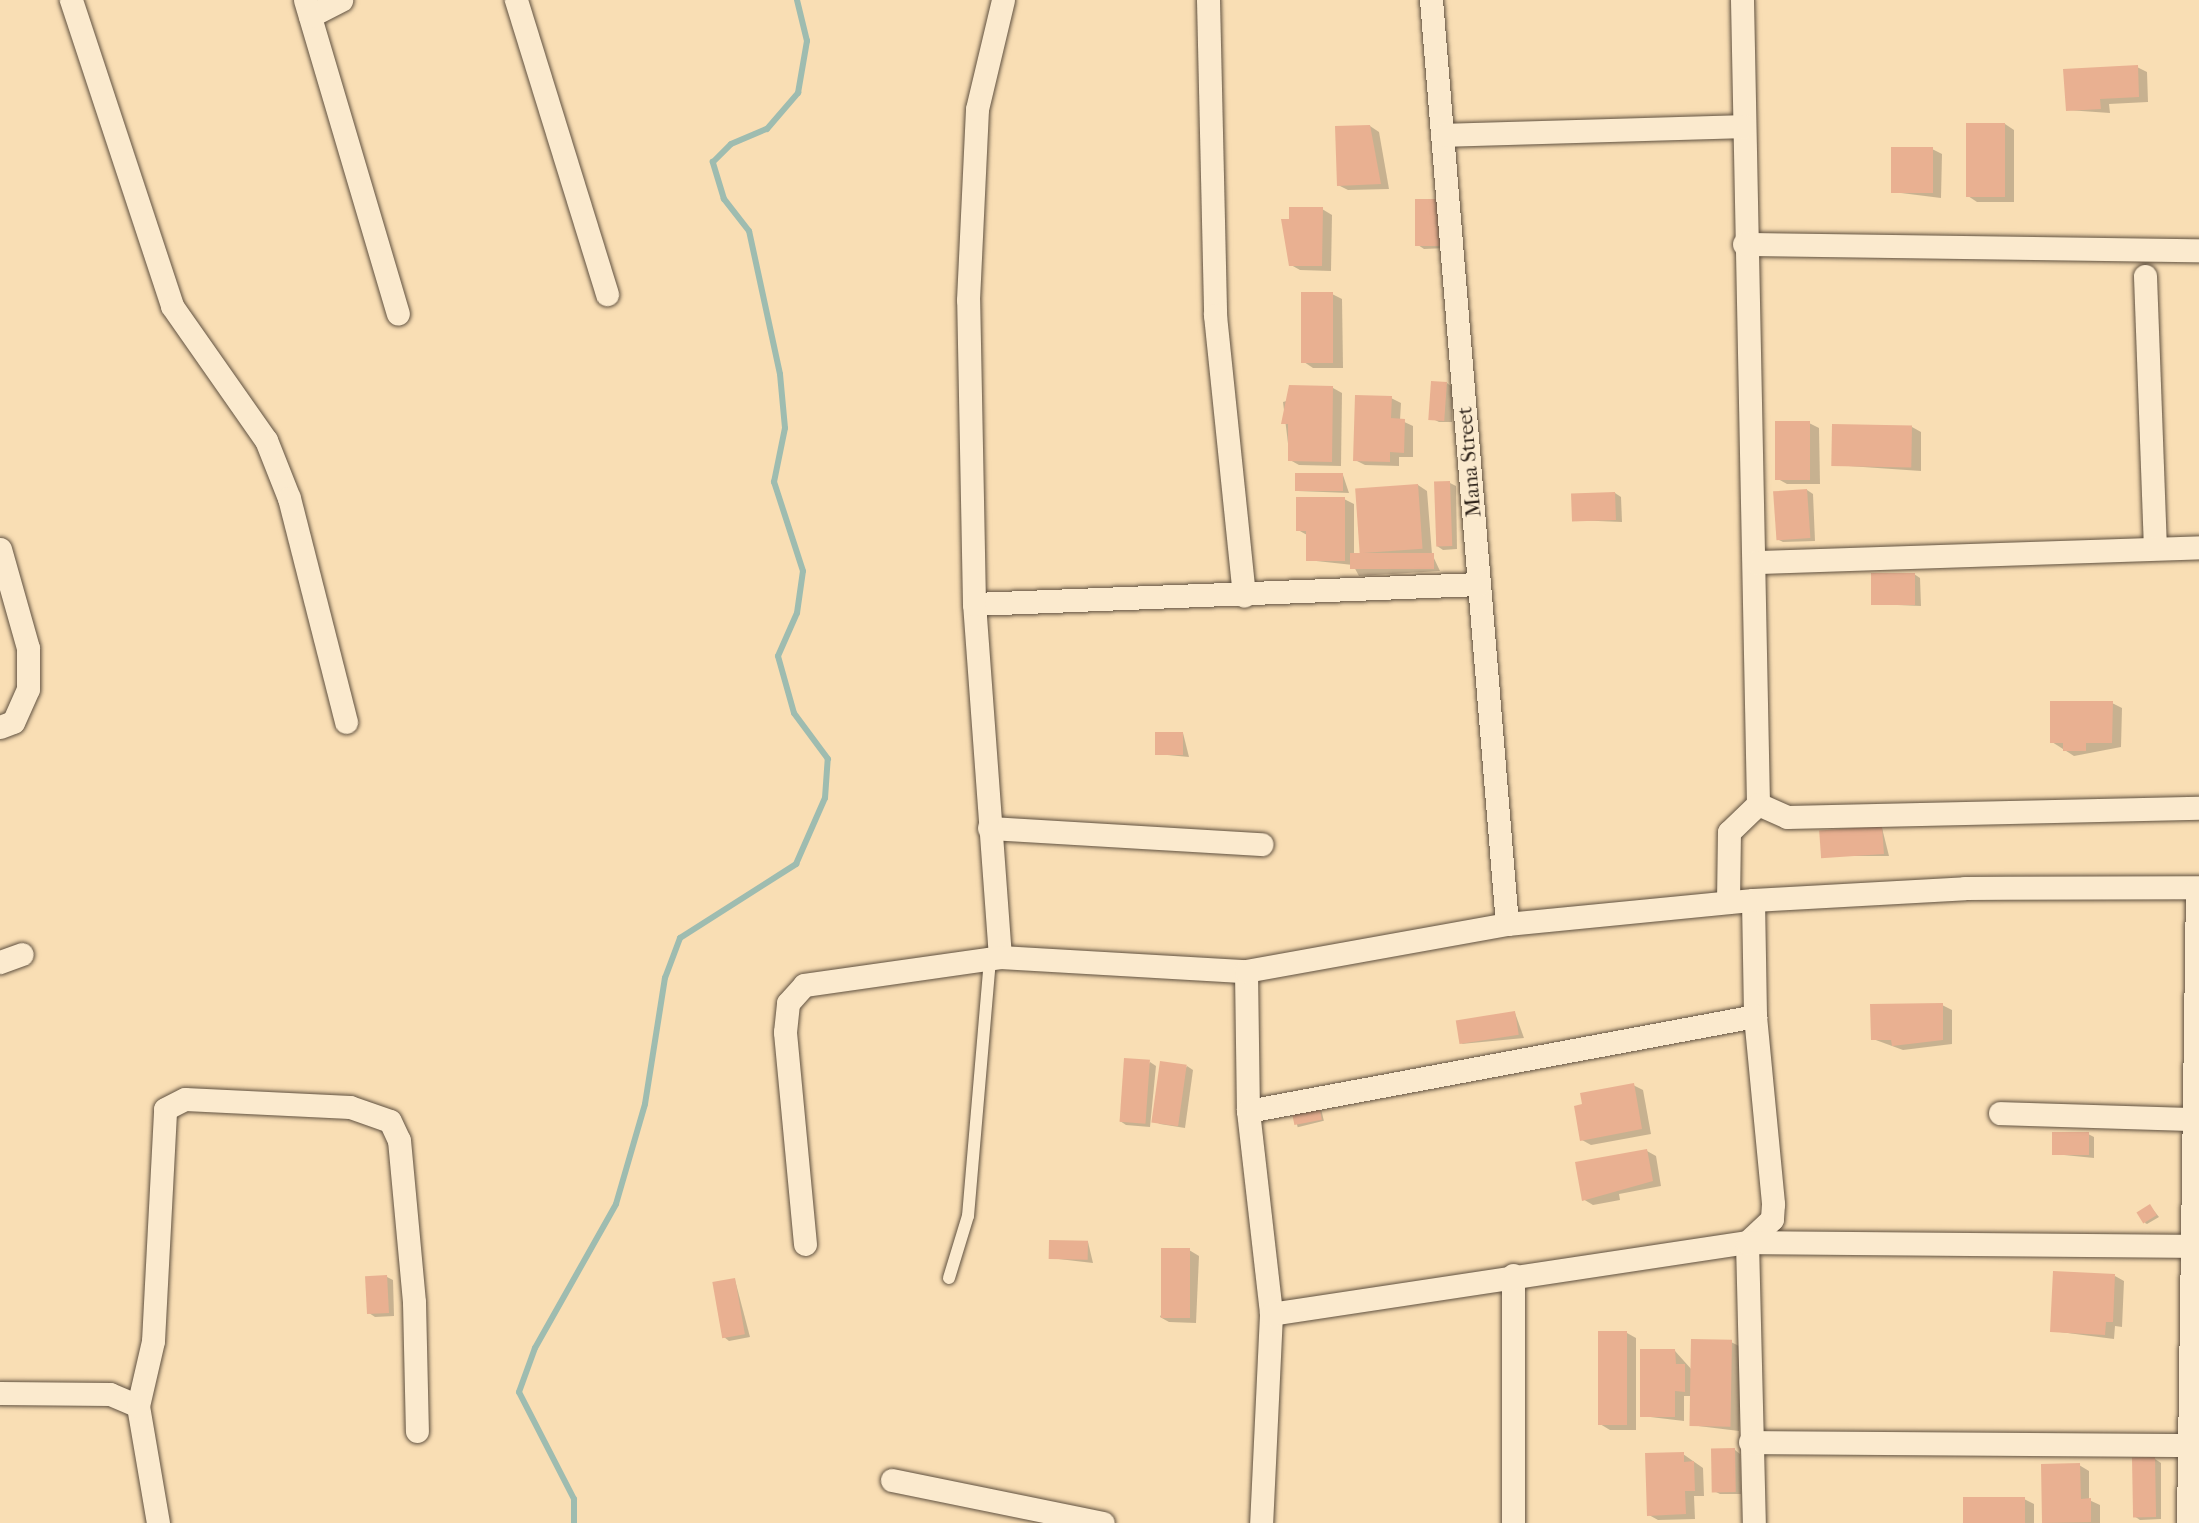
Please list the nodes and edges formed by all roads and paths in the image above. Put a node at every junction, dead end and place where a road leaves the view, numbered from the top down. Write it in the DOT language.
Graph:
graph roads {
  1 [pos="71,0"];
  2 [pos="341,0"];
  3 [pos="516,0"];
  4 [pos="1003,0"];
  5 [pos="1208,0"];
  6 [pos="1431,0"];
  7 [pos="1742,0"];
  8 [pos="307,8"];
  9 [pos="1744,126"];
  10 [pos="1442,135"];
  11 [pos="1744,244"];
  12 [pos="2199,250"];
  13 [pos="2145,276"];
  14 [pos="607,294"];
  15 [pos="398,313"];
  16 [pos="2199,547"];
  17 [pos="2155,548"];
  18 [pos="0,549"];
  19 [pos="1756,562"];
  20 [pos="1479,584"];
  21 [pos="1244,596"];
  22 [pos="974,604"];
  23 [pos="346,722"];
  24 [pos="0,727"];
  25 [pos="1758,804"];
  26 [pos="2199,808"];
  27 [pos="989,828"];
  28 [pos="1262,844"];
  29 [pos="2198,888"];
  30 [pos="1753,900"];
  31 [pos="1727,902"];
  32 [pos="1507,924"];
  33 [pos="22,954"];
  34 [pos="995,957"];
  35 [pos="0,962"];
  36 [pos="1246,971"];
  37 [pos="1755,1016"];
  38 [pos="1248,1111"];
  39 [pos="2000,1113"];
  40 [pos="2194,1119"];
  41 [pos="1747,1242"];
  42 [pos="804,1244"];
  43 [pos="2192,1246"];
  44 [pos="1513,1275"];
  45 [pos="949,1278"];
  46 [pos="1271,1314"];
  47 [pos="0,1393"];
  48 [pos="138,1406"];
  49 [pos="417,1431"];
  50 [pos="1749,1442"];
  51 [pos="2194,1444"];
  52 [pos="892,1480"];
  53 [pos="158,1523"];
  54 [pos="1103,1523"];
  55 [pos="1261,1523"];
  56 [pos="1513,1523"];
  57 [pos="1754,1523"];
  58 [pos="2188,1523"];
  1 -- 23 [label="street"];
  2 -- 8 [label="street"];
  3 -- 14 [label="street"];
  4 -- 22 [label="street"];
  5 -- 21 [label="street"];
  6 -- 10 [label="street, Mana Street"];
  7 -- 9 [label="street"];
  8 -- 15 [label="street"];
  9 -- 10 [label="street"];
  9 -- 11 [label="street"];
  10 -- 20 [label="street, Mana Street"];
  11 -- 12 [label="street"];
  11 -- 19 [label="street"];
  13 -- 17 [label="street"];
  16 -- 17 [label="street"];
  17 -- 19 [label="street"];
  18 -- 24 [label="street"];
  19 -- 25 [label="street"];
  20 -- 21 [label="street"];
  20 -- 32 [label="street, Mana Street"];
  21 -- 22 [label="street"];
  22 -- 27 [label="street"];
  25 -- 26 [label="street"];
  25 -- 31 [label="street"];
  27 -- 28 [label="street"];
  27 -- 34 [label="street"];
  29 -- 30 [label="street"];
  29 -- 40 [label="street"];
  30 -- 31 [label="street"];
  30 -- 37 [label="street"];
  31 -- 32 [label="street"];
  32 -- 36 [label="street"];
  33 -- 35 [label="street"];
  34 -- 36 [label="street"];
  34 -- 42 [label="street"];
  34 -- 45 [label="lane"];
  36 -- 38 [label="street"];
  37 -- 38 [label="street"];
  37 -- 41 [label="street"];
  38 -- 46 [label="street"];
  39 -- 40 [label="street"];
  40 -- 43 [label="street"];
  41 -- 43 [label="street"];
  41 -- 44 [label="street"];
  41 -- 50 [label="street"];
  43 -- 51 [label="street"];
  44 -- 46 [label="street"];
  44 -- 56 [label="street"];
  46 -- 55 [label="street"];
  47 -- 48 [label="street"];
  48 -- 49 [label="street"];
  48 -- 53 [label="street"];
  50 -- 51 [label="street"];
  50 -- 57 [label="street"];
  51 -- 58 [label="street"];
  52 -- 54 [label="street"];
}
